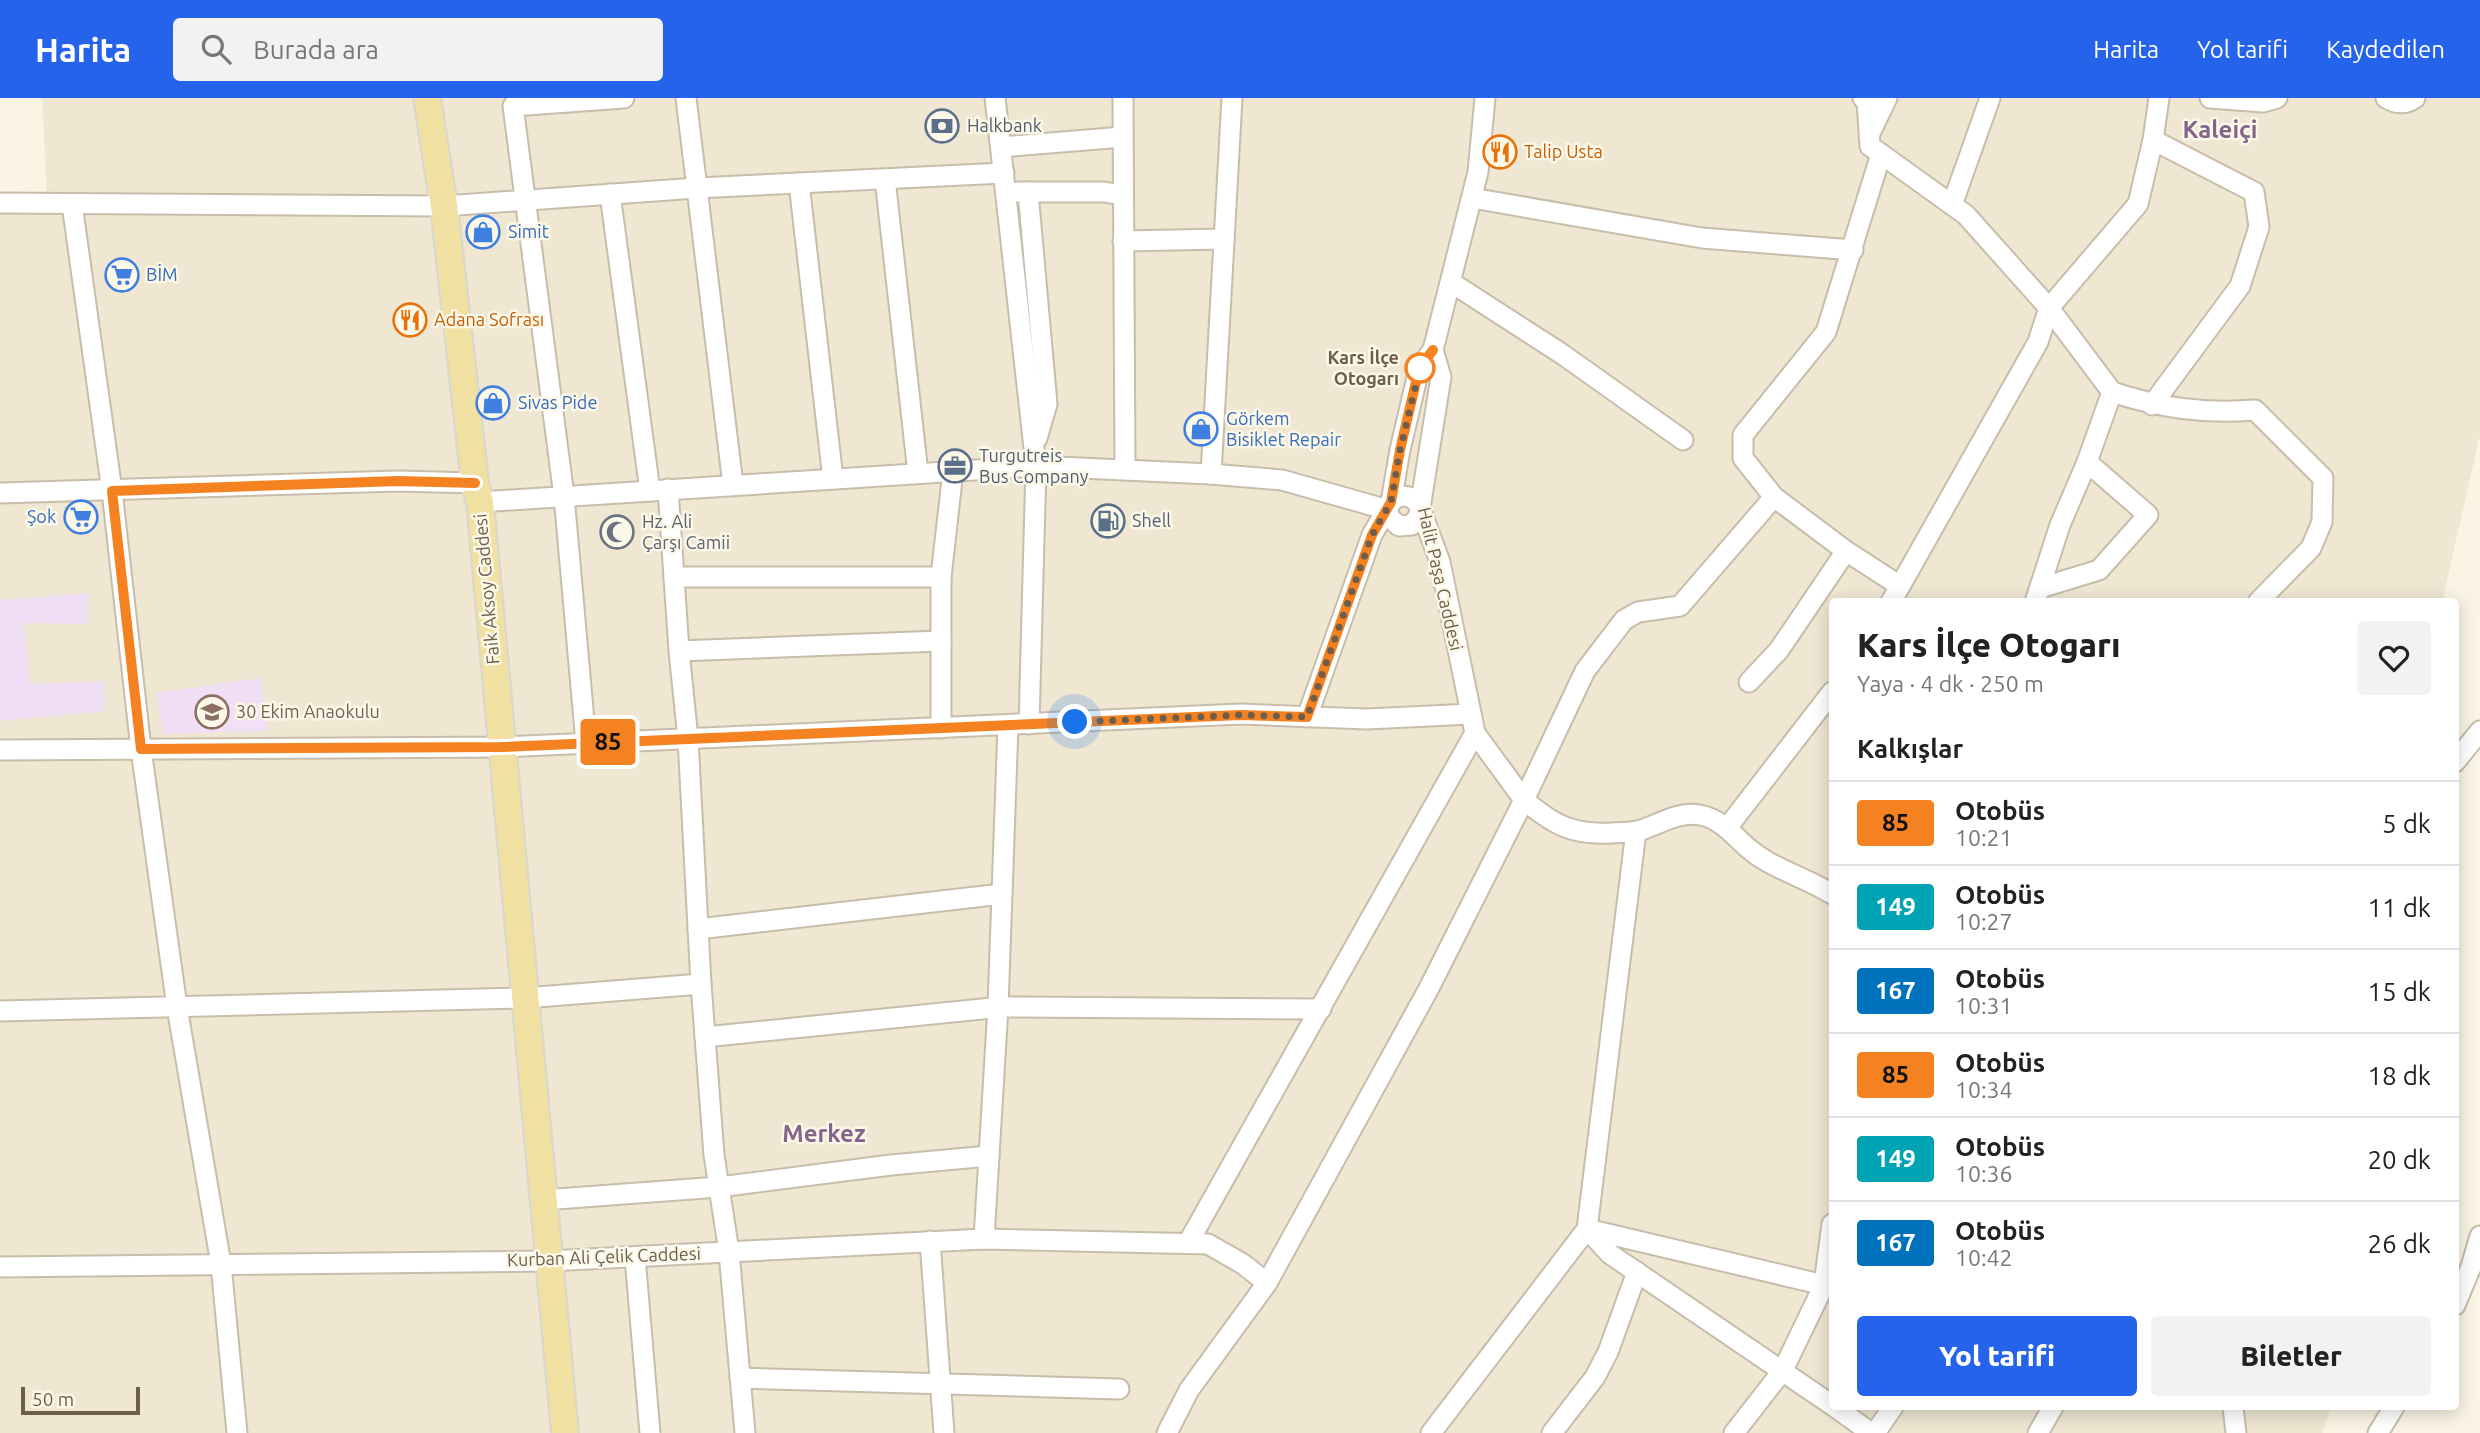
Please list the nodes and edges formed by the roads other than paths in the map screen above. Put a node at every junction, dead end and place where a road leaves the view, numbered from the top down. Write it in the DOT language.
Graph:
graph roads {
  1 [pos="427,98"];
  2 [pos="624,98"];
  3 [pos="686,98"];
  4 [pos="995,98"];
  5 [pos="1123,98"];
  6 [pos="1232,98"];
  7 [pos="1485,98"];
  8 [pos="1863,98"];
  9 [pos="1887,98"];
  10 [pos="1990,98"];
  11 [pos="2159,98"];
  12 [pos="2210,98"];
  13 [pos="2277,98"];
  14 [pos="2386,98"];
  15 [pos="2415,98"];
  16 [pos="512,102"];
  17 [pos="1869,134"];
  18 [pos="1123,137"];
  19 [pos="2153,140"];
  20 [pos="1001,148"];
  21 [pos="1881,154"];
  22 [pos="885,179"];
  23 [pos="799,183"];
  24 [pos="1005,183"];
  25 [pos="697,188"];
  26 [pos="1028,192"];
  27 [pos="610,194"];
  28 [pos="1122,195"];
  29 [pos="1472,198"];
  30 [pos="525,200"];
  31 [pos="0,203"];
  32 [pos="72,204"];
  33 [pos="1952,205"];
  34 [pos="444,206"];
  35 [pos="1224,239"];
  36 [pos="1123,241"];
  37 [pos="1853,250"];
  38 [pos="1452,283"];
  39 [pos="2049,308"];
  40 [pos="1433,350"];
  41 [pos="2112,392"];
  42 [pos="2152,405"];
  43 [pos="1683,440"];
  44 [pos="1035,457"];
  45 [pos="2087,462"];
  46 [pos="1125,469"];
  47 [pos="953,471"];
  48 [pos="918,473"];
  49 [pos="1211,474"];
  50 [pos="833,479"];
  51 [pos="733,485"];
  52 [pos="659,490"];
  53 [pos="112,491"];
  54 [pos="477,492"];
  55 [pos="0,493"];
  56 [pos="564,496"];
  57 [pos="1774,498"];
  58 [pos="1390,506"];
  59 [pos="1420,508"];
  60 [pos="1846,551"];
  61 [pos="674,577"];
  62 [pos="941,577"];
  63 [pos="1896,594"];
  64 [pos="2037,595"];
  65 [pos="2262,598"];
  66 [pos="941,641"];
  67 [pos="679,651"];
  68 [pos="1749,682"];
  69 [pos="1829,696"];
  70 [pos="1307,717"];
  71 [pos="1029,724"];
  72 [pos="1473,724"];
  73 [pos="1008,725"];
  74 [pos="941,728"];
  75 [pos="2480,731"];
  76 [pos="688,739"];
  77 [pos="586,743"];
  78 [pos="502,747"];
  79 [pos="141,749"];
  80 [pos="0,750"];
  81 [pos="2459,757"];
  82 [pos="1524,800"];
  83 [pos="1727,828"];
  84 [pos="1636,831"];
  85 [pos="1829,892"];
  86 [pos="1002,894"];
  87 [pos="698,929"];
  88 [pos="701,984"];
  89 [pos="525,998"];
  90 [pos="177,1006"];
  91 [pos="998,1007"];
  92 [pos="1321,1009"];
  93 [pos="0,1011"];
  94 [pos="705,1037"];
  95 [pos="989,1156"];
  96 [pos="719,1187"];
  97 [pos="543,1200"];
  98 [pos="1587,1229"];
  99 [pos="2480,1236"];
  100 [pos="984,1239"];
  101 [pos="930,1241"];
  102 [pos="1188,1243"];
  103 [pos="1829,1247"];
  104 [pos="729,1252"];
  105 [pos="635,1257"];
  106 [pos="549,1261"];
  107 [pos="221,1264"];
  108 [pos="0,1267"];
  109 [pos="1637,1272"];
  110 [pos="1267,1283"];
  111 [pos="1824,1285"];
  112 [pos="2459,1296"];
  113 [pos="1783,1370"];
  114 [pos="740,1378"];
  115 [pos="940,1382"];
  116 [pos="1119,1389"];
  117 [pos="1829,1403"];
  118 [pos="1839,1410"];
  119 [pos="1891,1410"];
  120 [pos="2051,1410"];
  121 [pos="2233,1410"];
  122 [pos="2392,1410"];
  123 [pos="237,1433"];
  124 [pos="565,1433"];
  125 [pos="650,1433"];
  126 [pos="745,1433"];
  127 [pos="944,1433"];
  128 [pos="1167,1433"];
  129 [pos="1431,1433"];
  130 [pos="1552,1433"];
  131 [pos="1734,1433"];
  132 [pos="1873,1433"];
  133 [pos="2038,1433"];
  134 [pos="2236,1433"];
  135 [pos="2378,1433"];
  1 -- 34 [label="main road, Faik Aksoy Caddesi"];
  2 -- 16 [label="street"];
  3 -- 25 [label="street"];
  4 -- 20 [label="street"];
  5 -- 18 [label="street"];
  6 -- 35 [label="street"];
  7 -- 29 [label="street, Halit Paşa Caddesi"];
  8 -- 17 [label="street"];
  9 -- 17 [label="street"];
  10 -- 33 [label="street"];
  11 -- 19 [label="street"];
  12 -- 13 [label="street"];
  14 -- 15 [label="street"];
  16 -- 30 [label="street"];
  17 -- 21 [label="street"];
  18 -- 20 [label="street"];
  18 -- 28 [label="street"];
  19 -- 39 [label="street"];
  19 -- 42 [label="street"];
  20 -- 24 [label="street"];
  21 -- 33 [label="street"];
  21 -- 37 [label="street"];
  22 -- 23 [label="street"];
  22 -- 24 [label="street"];
  22 -- 48 [label="street"];
  23 -- 25 [label="street"];
  23 -- 50 [label="street"];
  24 -- 26 [label="street"];
  24 -- 44 [label="street"];
  25 -- 27 [label="street"];
  25 -- 51 [label="street"];
  26 -- 28 [label="street"];
  26 -- 44 [label="street"];
  27 -- 30 [label="street"];
  27 -- 52 [label="street"];
  28 -- 36 [label="street"];
  29 -- 37 [label="street"];
  29 -- 38 [label="street, Halit Paşa Caddesi"];
  30 -- 34 [label="street"];
  30 -- 56 [label="street"];
  31 -- 32 [label="street"];
  32 -- 34 [label="street"];
  32 -- 53 [label="street"];
  33 -- 39 [label="street"];
  34 -- 54 [label="main road, Faik Aksoy Caddesi"];
  35 -- 36 [label="street"];
  35 -- 49 [label="street"];
  36 -- 46 [label="street"];
  37 -- 57 [label="street"];
  38 -- 40 [label="street, Halit Paşa Caddesi"];
  38 -- 43 [label="street"];
  39 -- 41 [label="street"];
  39 -- 63 [label="street"];
  40 -- 58 [label="street"];
  40 -- 59 [label="street, Halit Paşa Caddesi"];
  41 -- 42 [label="street"];
  41 -- 45 [label="street"];
  42 -- 65 [label="street"];
  44 -- 46 [label="street"];
  44 -- 47 [label="street"];
  44 -- 71 [label="street"];
  45 -- 64 [label="street"];
  45 -- 64 [label="street"];
  46 -- 49 [label="street"];
  47 -- 48 [label="street"];
  47 -- 62 [label="street"];
  48 -- 50 [label="street"];
  49 -- 58 [label="street"];
  50 -- 51 [label="street"];
  51 -- 52 [label="street"];
  52 -- 56 [label="street"];
  52 -- 61 [label="street"];
  53 -- 54 [label="street"];
  53 -- 55 [label="street"];
  53 -- 79 [label="street"];
  54 -- 56 [label="street"];
  54 -- 78 [label="main road, Faik Aksoy Caddesi"];
  56 -- 77 [label="street"];
  57 -- 60 [label="street"];
  57 -- 82 [label="street"];
  58 -- 59 [label="street"];
  58 -- 70 [label="street"];
  59 -- 72 [label="street, Halit Paşa Caddesi"];
  60 -- 63 [label="street"];
  60 -- 68 [label="street"];
  61 -- 62 [label="street"];
  61 -- 67 [label="street"];
  62 -- 66 [label="street"];
  66 -- 67 [label="street"];
  66 -- 74 [label="street"];
  67 -- 76 [label="street"];
  69 -- 83 [label="street"];
  70 -- 71 [label="street"];
  70 -- 72 [label="street"];
  71 -- 73 [label="street"];
  72 -- 82 [label="street, Halit Paşa Caddesi"];
  72 -- 92 [label="street"];
  73 -- 74 [label="street"];
  73 -- 86 [label="street"];
  74 -- 76 [label="street"];
  75 -- 81 [label="street"];
  76 -- 77 [label="street"];
  76 -- 87 [label="street"];
  77 -- 78 [label="street"];
  78 -- 79 [label="street"];
  78 -- 89 [label="main road, Faik Aksoy Caddesi"];
  79 -- 80 [label="street"];
  79 -- 90 [label="street"];
  82 -- 84 [label="street, Halit Paşa Caddesi"];
  82 -- 110 [label="street"];
  83 -- 84 [label="street, Halit Paşa Caddesi"];
  83 -- 85 [label="street, Halit Paşa Caddesi"];
  84 -- 98 [label="street"];
  86 -- 87 [label="street"];
  86 -- 91 [label="street"];
  87 -- 88 [label="street"];
  88 -- 89 [label="street"];
  88 -- 94 [label="street"];
  89 -- 90 [label="street"];
  89 -- 97 [label="main road, Faik Aksoy Caddesi"];
  90 -- 93 [label="street"];
  90 -- 107 [label="street"];
  91 -- 92 [label="street"];
  91 -- 94 [label="street"];
  91 -- 95 [label="street"];
  92 -- 102 [label="street"];
  94 -- 96 [label="street"];
  95 -- 96 [label="street"];
  95 -- 100 [label="street"];
  96 -- 97 [label="street"];
  96 -- 104 [label="street"];
  97 -- 106 [label="main road, Faik Aksoy Caddesi"];
  98 -- 109 [label="street"];
  98 -- 111 [label="street"];
  98 -- 129 [label="street"];
  99 -- 112 [label="street"];
  100 -- 101 [label="street, Kurban Ali Çelik Caddesi"];
  100 -- 102 [label="street, Kurban Ali Çelik Caddesi"];
  101 -- 104 [label="street, Kurban Ali Çelik Caddesi"];
  101 -- 115 [label="street"];
  102 -- 110 [label="street, Kurban Ali Çelik Caddesi"];
  103 -- 111 [label="street"];
  104 -- 105 [label="street, Kurban Ali Çelik Caddesi"];
  104 -- 114 [label="street"];
  105 -- 106 [label="street, Kurban Ali Çelik Caddesi"];
  105 -- 125 [label="street"];
  106 -- 107 [label="street, Kurban Ali Çelik Caddesi"];
  106 -- 124 [label="main road, Faik Aksoy Caddesi"];
  107 -- 108 [label="street, Kurban Ali Çelik Caddesi"];
  107 -- 123 [label="street"];
  109 -- 113 [label="street"];
  109 -- 130 [label="street"];
  110 -- 128 [label="street"];
  111 -- 113 [label="street"];
  113 -- 117 [label="street"];
  113 -- 131 [label="street"];
  114 -- 115 [label="street"];
  114 -- 126 [label="street"];
  115 -- 116 [label="street"];
  115 -- 127 [label="street"];
  118 -- 132 [label="street"];
  119 -- 132 [label="street"];
  120 -- 133 [label="street"];
  121 -- 134 [label="street"];
  122 -- 135 [label="street"];
}
